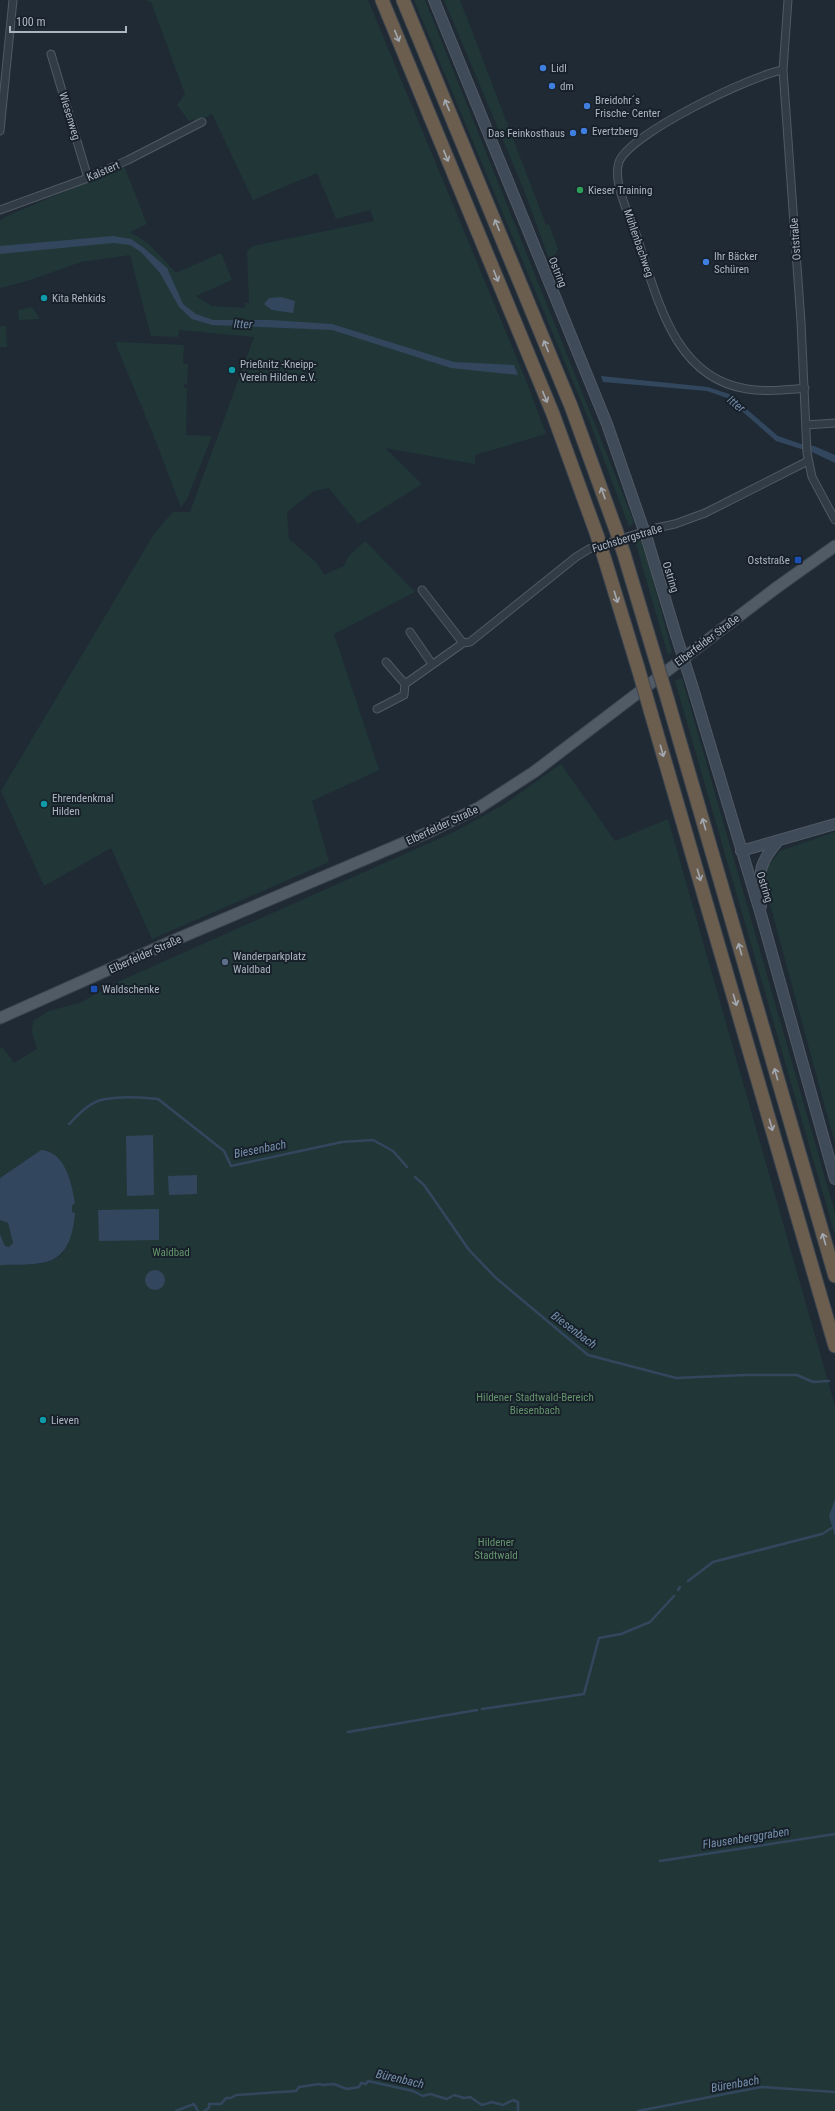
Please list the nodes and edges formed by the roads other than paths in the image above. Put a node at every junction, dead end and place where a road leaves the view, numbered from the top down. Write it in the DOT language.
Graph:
graph roads {
  1 [pos="13,0"];
  2 [pos="382,0"];
  3 [pos="403,0"];
  4 [pos="434,0"];
  5 [pos="788,0"];
  6 [pos="51,54"];
  7 [pos="782,70"];
  8 [pos="202,122"];
  9 [pos="0,131"];
  10 [pos="88,178"];
  11 [pos="0,210"];
  12 [pos="805,388"];
  13 [pos="835,423"];
  14 [pos="806,425"];
  15 [pos="808,457"];
  16 [pos="835,520"];
  17 [pos="835,546"];
  18 [pos="422,590"];
  19 [pos="410,632"];
  20 [pos="462,644"];
  21 [pos="386,662"];
  22 [pos="432,664"];
  23 [pos="404,684"];
  24 [pos="377,709"];
  25 [pos="835,824"];
  26 [pos="780,840"];
  27 [pos="741,851"];
  28 [pos="762,918"];
  29 [pos="0,1018"];
  30 [pos="835,1179"];
  31 [pos="835,1276"];
  32 [pos="835,1346"];
  1 -- 9 [label="street"];
  2 -- 32 [label="highway, one-way, bridge"];
  31 -- 3 [label="highway, one-way, bridge"];
  4 -- 27 [label="main road, Ostring, bridge"];
  5 -- 7 [label="street, Oststraße"];
  6 -- 10 [label="street, Wiesenweg"];
  7 -- 12 [label="street, Oststraße"];
  7 -- 12 [label="street, Mühlenbachweg"];
  8 -- 10 [label="street, Kalstert"];
  10 -- 11 [label="street, Kalstert"];
  12 -- 14 [label="street, Oststraße"];
  13 -- 14 [label="street"];
  14 -- 15 [label="street, Oststraße"];
  15 -- 16 [label="street, Oststraße"];
  15 -- 20 [label="street, Fuchsbergstraße"];
  17 -- 29 [label="main road, Elberfelder Straße"];
  18 -- 20 [label="street"];
  19 -- 22 [label="street"];
  20 -- 22 [label="street, Fuchsbergstraße"];
  21 -- 23 [label="street"];
  22 -- 23 [label="street, Fuchsbergstraße"];
  23 -- 24 [label="street, Fuchsbergstraße"];
  25 -- 26 [label="main road"];
  26 -- 27 [label="main road"];
  26 -- 28 [label="main road"];
  27 -- 28 [label="main road, Ostring"];
  28 -- 30 [label="main road, Ostring"];
}
